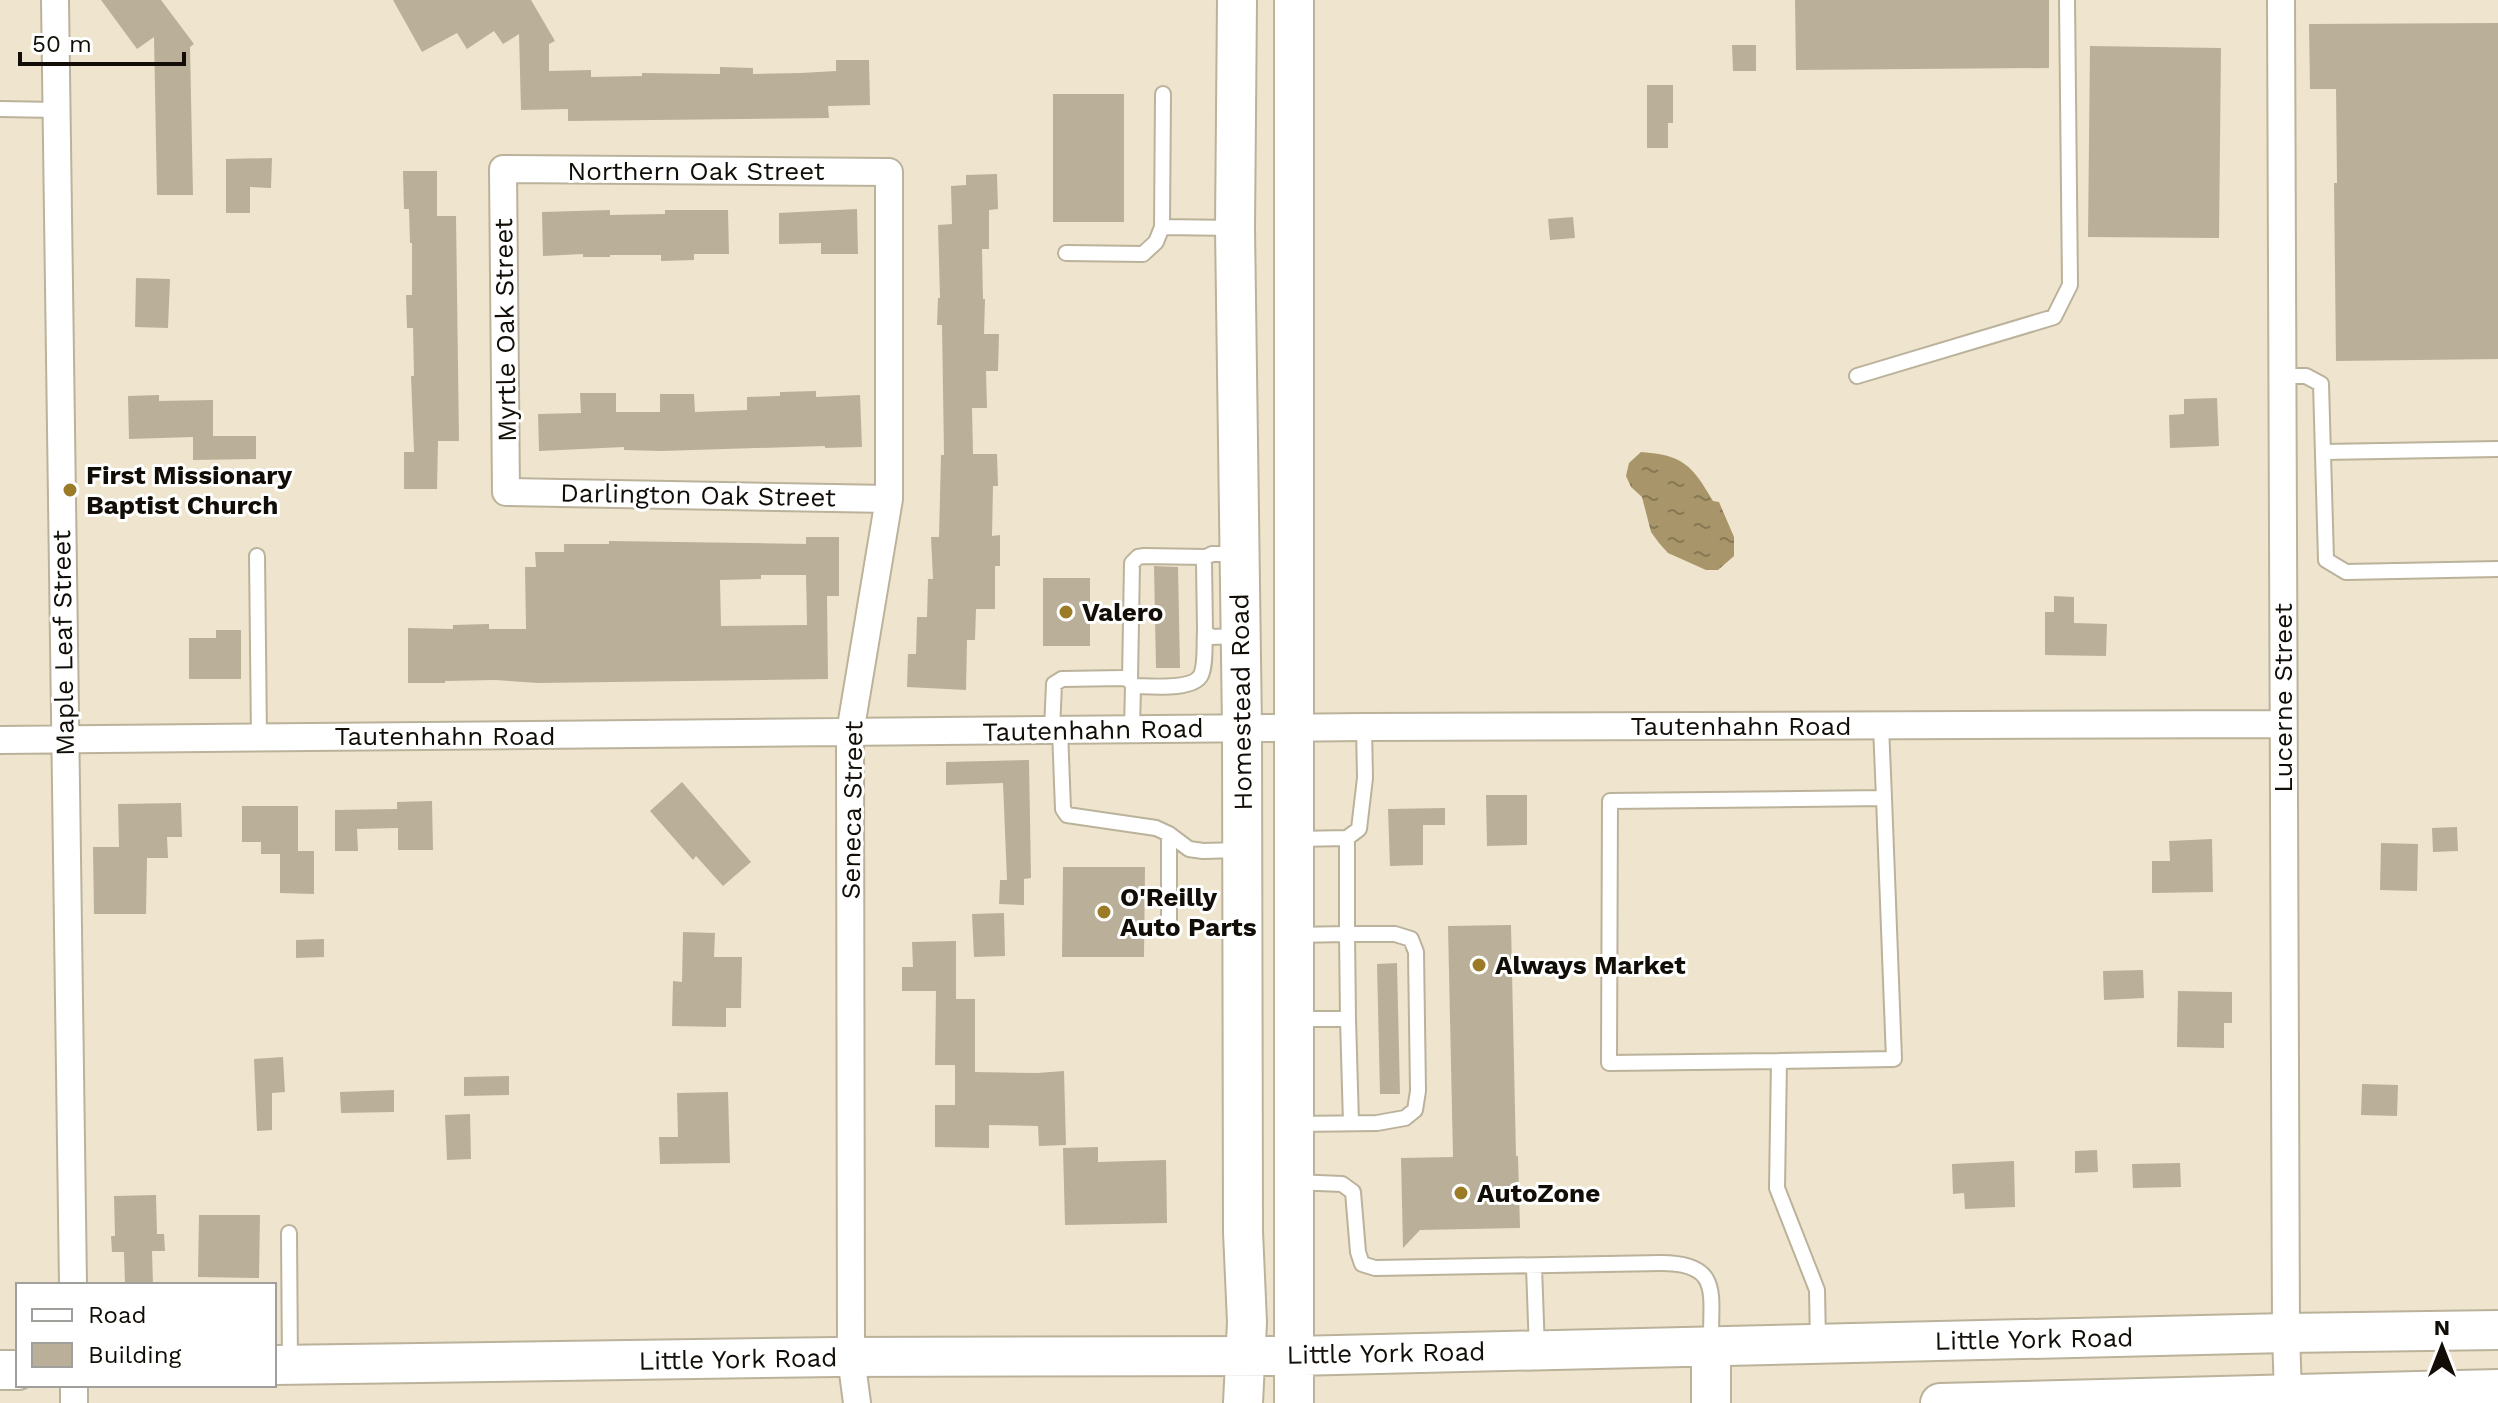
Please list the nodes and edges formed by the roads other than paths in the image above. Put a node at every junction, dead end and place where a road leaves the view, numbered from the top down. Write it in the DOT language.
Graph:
graph roads {
  1 [pos="55,0"];
  2 [pos="1237,0"];
  3 [pos="1294,0"];
  4 [pos="2067,0"];
  5 [pos="2281,0"];
  6 [pos="2301,0"];
  7 [pos="1163,94"];
  8 [pos="0,109"];
  9 [pos="56,110"];
  10 [pos="503,169"];
  11 [pos="889,172"];
  12 [pos="1162,227"];
  13 [pos="1235,228"];
  14 [pos="1292,230"];
  15 [pos="1066,253"];
  16 [pos="1857,376"];
  17 [pos="2282,376"];
  18 [pos="2498,449"];
  19 [pos="2324,452"];
  20 [pos="506,492"];
  21 [pos="889,499"];
  22 [pos="1223,555"];
  23 [pos="257,556"];
  24 [pos="2498,569"];
  25 [pos="1223,633"];
  26 [pos="1132,683"];
  27 [pos="2282,724"];
  28 [pos="1881,726"];
  29 [pos="1364,727"];
  30 [pos="1242,728"];
  31 [pos="1293,728"];
  32 [pos="1132,729"];
  33 [pos="1056,730"];
  34 [pos="850,733"];
  35 [pos="259,738"];
  36 [pos="65,739"];
  37 [pos="0,740"];
  38 [pos="1884,798"];
  39 [pos="1169,834"];
  40 [pos="1347,838"];
  41 [pos="1293,839"];
  42 [pos="1242,850"];
  43 [pos="1169,927"];
  44 [pos="1347,934"];
  45 [pos="1293,935"];
  46 [pos="1293,1019"];
  47 [pos="1348,1019"];
  48 [pos="1779,1061"];
  49 [pos="1351,1123"];
  50 [pos="1293,1124"];
  51 [pos="1294,1182"];
  52 [pos="289,1233"];
  53 [pos="1534,1267"];
  54 [pos="73,1283"];
  55 [pos="2498,1330"];
  56 [pos="2286,1333"];
  57 [pos="1818,1343"];
  58 [pos="1711,1346"];
  59 [pos="1537,1350"];
  60 [pos="1246,1355"];
  61 [pos="1294,1356"];
  62 [pos="851,1357"];
  63 [pos="282,1365"];
  64 [pos="2498,1389"];
  65 [pos="2288,1395"];
  66 [pos="2013,1402"];
  67 [pos="2053,1402"];
  68 [pos="857,1403"];
  69 [pos="1243,1403"];
  70 [pos="1294,1403"];
  71 [pos="1711,1403"];
  72 [pos="1940,1403"];
  1 -- 9 [label="street, Maple Leaf Street"];
  2 -- 13 [label="main road, Homestead Road"];
  3 -- 14 [label="main road, Homestead Road"];
  4 -- 16 [label="lane"];
  5 -- 6 [label="lane"];
  5 -- 17 [label="street, Lucerne Street"];
  7 -- 12 [label="lane"];
  8 -- 9 [label="lane"];
  9 -- 36 [label="street, Maple Leaf Street"];
  10 -- 11 [label="street, Northern Oak Street"];
  10 -- 20 [label="street, Myrtle Oak Street"];
  11 -- 21 [label="street, Seneca Street"];
  12 -- 13 [label="lane"];
  12 -- 15 [label="lane"];
  13 -- 14 [label="main road"];
  13 -- 22 [label="main road, Homestead Road"];
  14 -- 31 [label="main road, Homestead Road"];
  17 -- 19 [label="lane"];
  17 -- 27 [label="street, Lucerne Street"];
  18 -- 19 [label="lane"];
  19 -- 24 [label="lane"];
  20 -- 21 [label="street, Darlington Oak Street"];
  21 -- 34 [label="street, Seneca Street"];
  22 -- 25 [label="main road, Homestead Road"];
  22 -- 26 [label="lane"];
  23 -- 35 [label="lane"];
  25 -- 26 [label="lane"];
  25 -- 30 [label="main road, Homestead Road"];
  26 -- 32 [label="lane"];
  26 -- 33 [label="lane"];
  27 -- 28 [label="street, Tautenhahn Road"];
  27 -- 56 [label="street, Lucerne Street"];
  28 -- 29 [label="street, Tautenhahn Road"];
  28 -- 38 [label="lane"];
  29 -- 31 [label="street, Tautenhahn Road"];
  29 -- 40 [label="lane"];
  30 -- 31 [label="street, Tautenhahn Road"];
  30 -- 32 [label="street, Tautenhahn Road"];
  30 -- 42 [label="main road, Homestead Road"];
  31 -- 41 [label="main road, Homestead Road"];
  32 -- 33 [label="street, Tautenhahn Road"];
  33 -- 34 [label="street, Tautenhahn Road"];
  33 -- 39 [label="lane"];
  34 -- 35 [label="street, Tautenhahn Road"];
  34 -- 62 [label="street, Seneca Street"];
  35 -- 36 [label="street, Tautenhahn Road"];
  36 -- 37 [label="street, Tautenhahn Road"];
  36 -- 54 [label="street, Maple Leaf Street"];
  38 -- 48 [label="lane"];
  38 -- 48 [label="lane"];
  39 -- 42 [label="lane"];
  39 -- 43 [label="lane"];
  40 -- 41 [label="lane"];
  40 -- 44 [label="lane"];
  41 -- 45 [label="main road, Homestead Road"];
  42 -- 60 [label="main road, Homestead Road"];
  44 -- 45 [label="lane"];
  44 -- 47 [label="lane"];
  44 -- 49 [label="lane"];
  45 -- 46 [label="main road, Homestead Road"];
  46 -- 47 [label="lane"];
  46 -- 50 [label="main road, Homestead Road"];
  47 -- 49 [label="lane"];
  48 -- 57 [label="lane"];
  49 -- 50 [label="lane"];
  50 -- 51 [label="main road, Homestead Road"];
  51 -- 53 [label="lane"];
  51 -- 61 [label="main road, Homestead Road"];
  52 -- 63 [label="lane"];
  53 -- 58 [label="lane"];
  53 -- 59 [label="lane"];
  55 -- 56 [label="main road, Little York Road"];
  56 -- 57 [label="main road, Little York Road"];
  56 -- 65 [label="street, Lucerne Street"];
  57 -- 58 [label="main road, Little York Road"];
  58 -- 59 [label="main road, Little York Road"];
  58 -- 71 [label="main road"];
  59 -- 61 [label="main road, Little York Road"];
  60 -- 61 [label="main road, Little York Road"];
  60 -- 62 [label="main road, Little York Road"];
  60 -- 69 [label="main road, Homestead Road"];
  61 -- 70 [label="main road, Homestead Road"];
  62 -- 63 [label="main road, Little York Road"];
  62 -- 68 [label="street, Seneca Street"];
  64 -- 65 [label="main road"];
  65 -- 67 [label="main road"];
  66 -- 67 [label="main road"];
  66 -- 72 [label="main road"];
}
